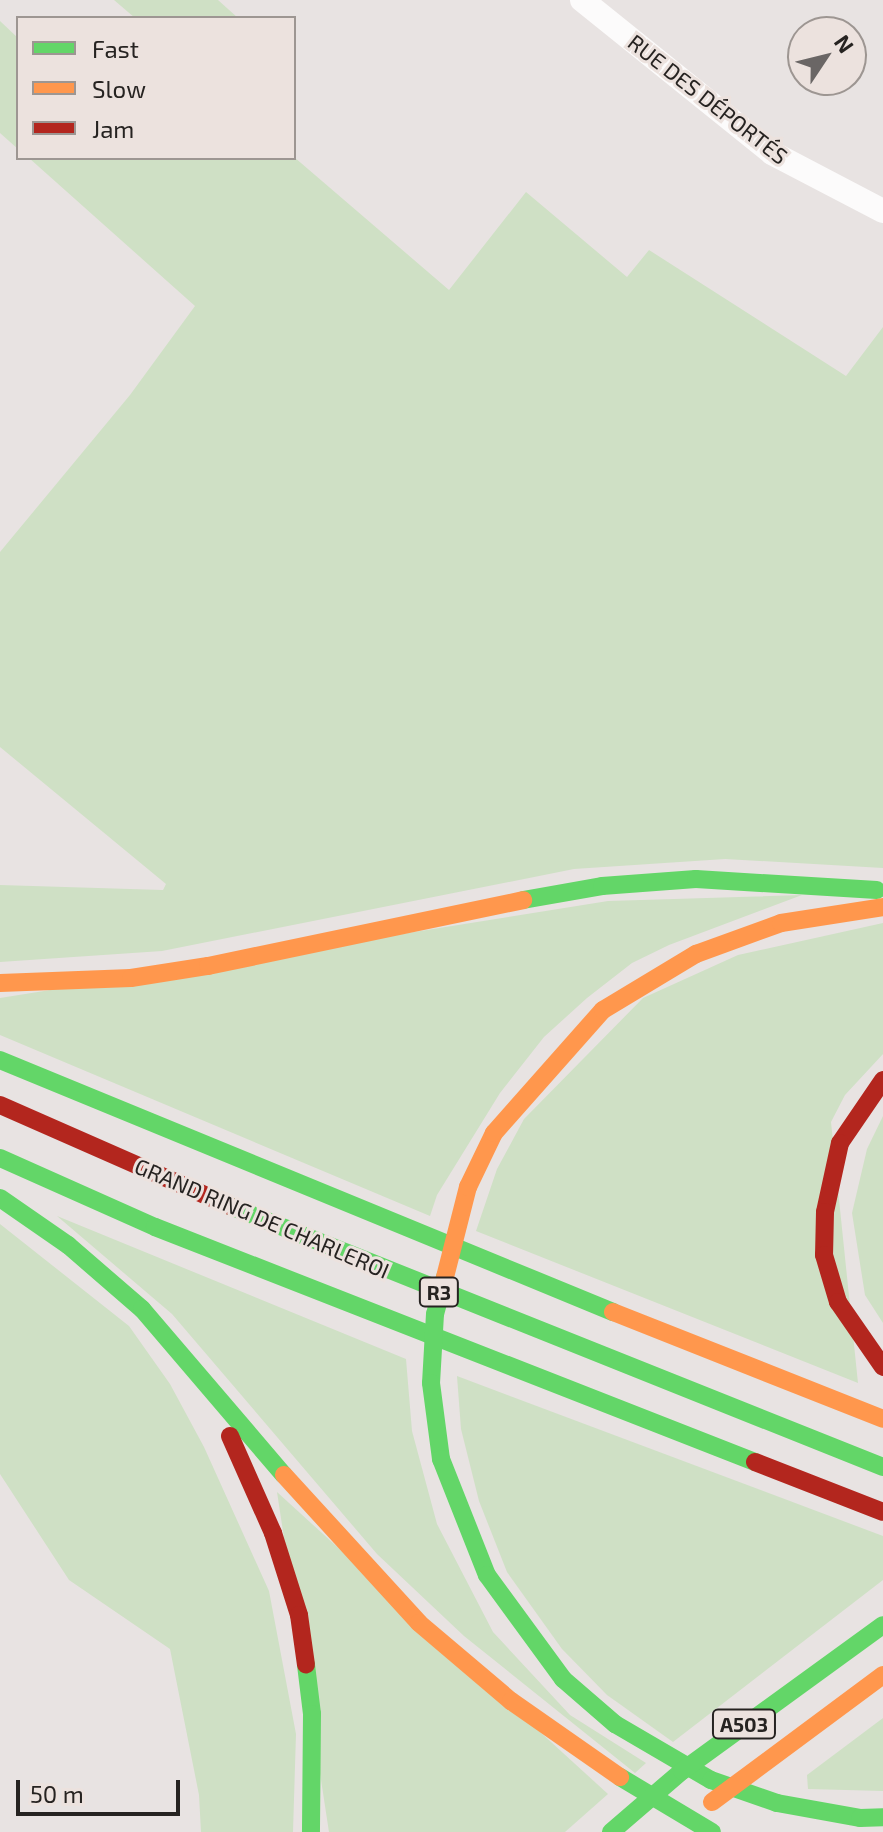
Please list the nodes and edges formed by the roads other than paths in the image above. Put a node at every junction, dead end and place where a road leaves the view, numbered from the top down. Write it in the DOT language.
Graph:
graph roads {
  1 [pos="582,0"];
  2 [pos="883,211"];
  3 [pos="883,891"];
  4 [pos="883,907"];
  5 [pos="0,983"];
  6 [pos="0,1060"];
  7 [pos="883,1080"];
  8 [pos="0,1105"];
  9 [pos="0,1158"];
  10 [pos="0,1198"];
  11 [pos="190,1363"];
  12 [pos="883,1367"];
  13 [pos="883,1419"];
  14 [pos="883,1467"];
  15 [pos="883,1512"];
  16 [pos="883,1625"];
  17 [pos="883,1675"];
  18 [pos="883,1817"];
  19 [pos="311,1832"];
  20 [pos="611,1832"];
  21 [pos="676,1832"];
  22 [pos="712,1832"];
  1 -- 2 [label="street, RUE DES DÉPORTÉS"];
  3 -- 5 [label="highway"];
  4 -- 18 [label="highway"];
  6 -- 13 [label="highway"];
  7 -- 12 [label="highway"];
  8 -- 14 [label="highway, GRAND RING DE CHARLEROI / R3"];
  9 -- 15 [label="highway, GRAND RING DE CHARLEROI / R3"];
  10 -- 11 [label="highway"];
  11 -- 19 [label="highway"];
  11 -- 22 [label="highway"];
  16 -- 20 [label="highway, A503"];
  17 -- 21 [label="highway, A503"];
}
